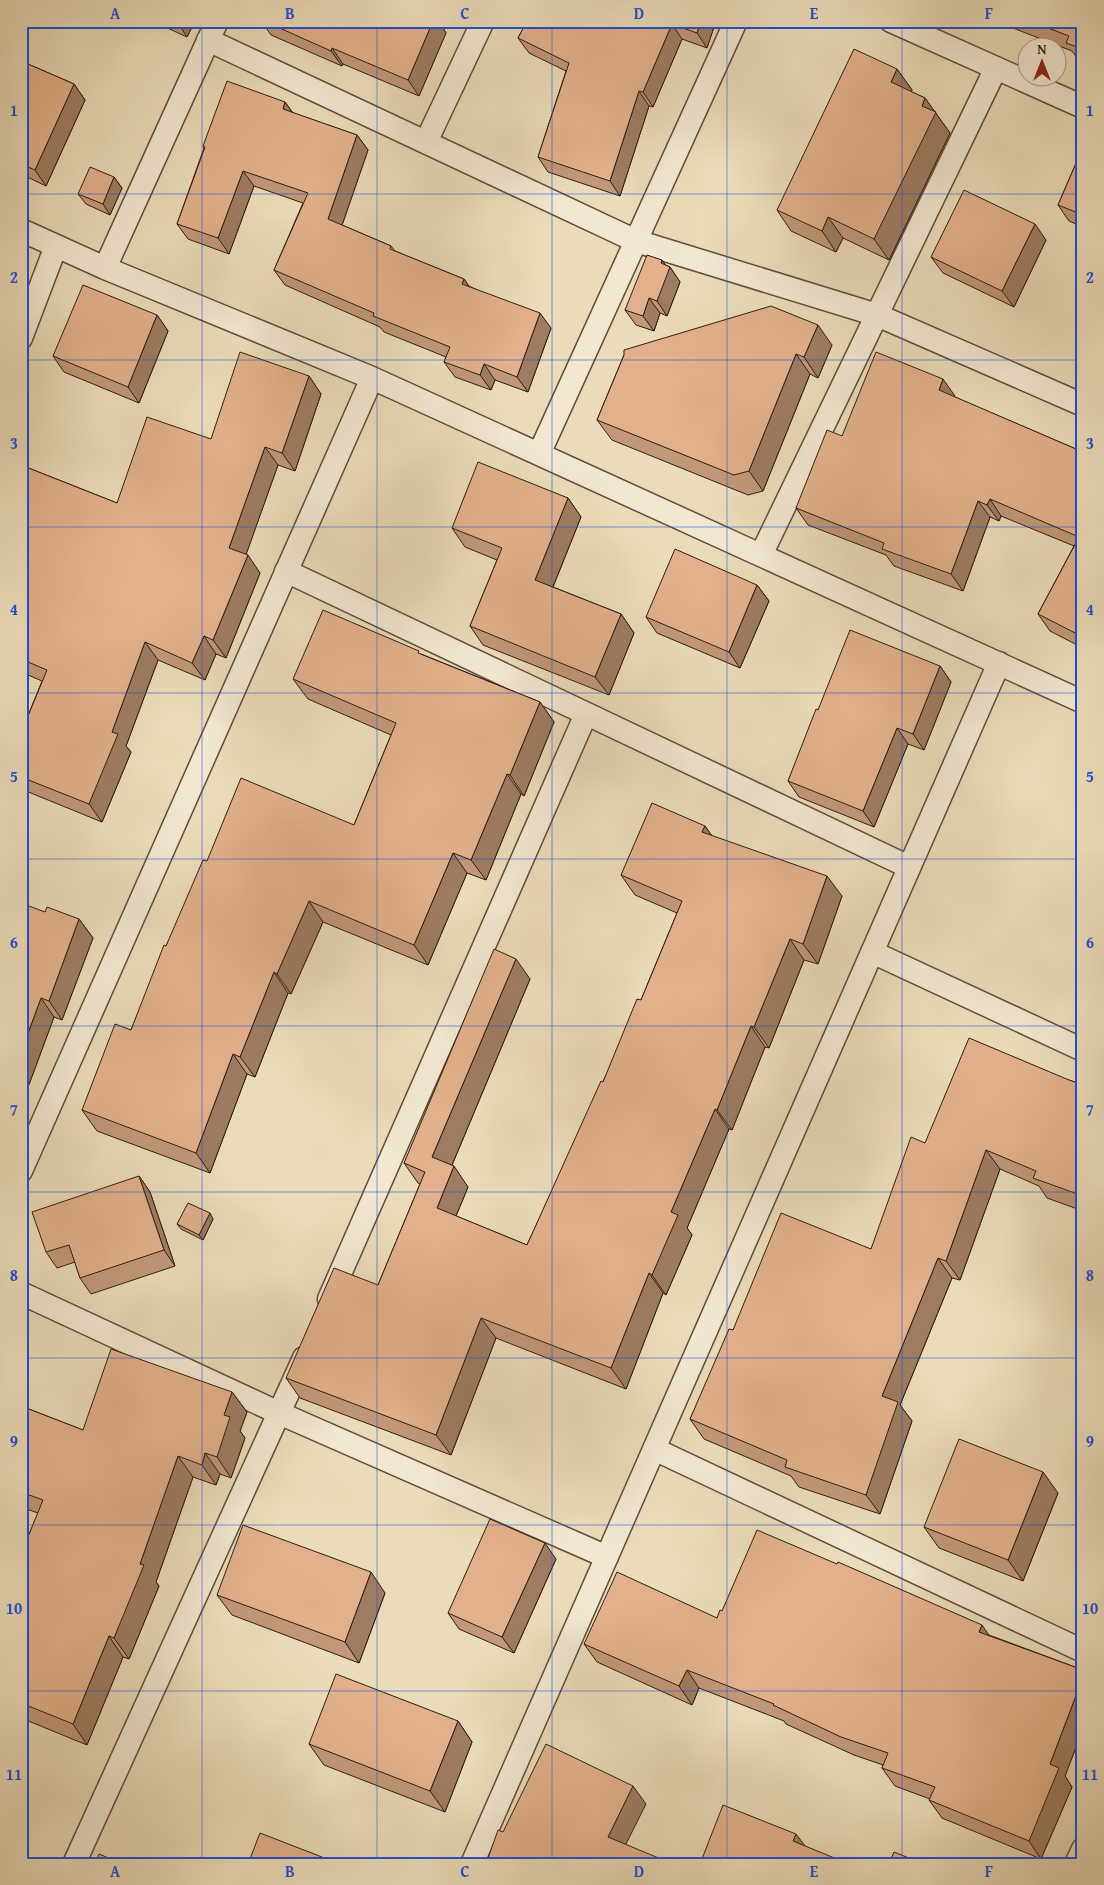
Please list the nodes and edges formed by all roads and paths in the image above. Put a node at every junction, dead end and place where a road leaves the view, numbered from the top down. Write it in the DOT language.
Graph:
graph roads {
  1 [pos="482,21"];
  2 [pos="736,21"];
  3 [pos="891,21"];
  4 [pos="212,30"];
  5 [pos="996,68"];
  6 [pos="1083,107"];
  7 [pos="426,142"];
  8 [pos="21,230"];
  9 [pos="636,241"];
  10 [pos="56,246"];
  11 [pos="105,268"];
  12 [pos="876,315"];
  13 [pos="21,338"];
  14 [pos="372,378"];
  15 [pos="1083,405"];
  16 [pos="538,454"];
  17 [pos="761,555"];
  18 [pos="286,571"];
  19 [pos="999,664"];
  20 [pos="1083,702"];
  21 [pos="586,714"];
  22 [pos="909,867"];
  23 [pos="872,952"];
  24 [pos="1083,1050"];
  25 [pos="21,1171"];
  26 [pos="21,1293"];
  27 [pos="279,1413"];
  28 [pos="654,1449"];
  29 [pos="607,1557"];
  30 [pos="1083,1651"];
  31 [pos="1083,1849"];
  32 [pos="74,1864"];
  33 [pos="472,1864"];
  34 [pos="1076,1864"];
  1 -- 7 [label="street"];
  2 -- 9 [label="street"];
  3 -- 5 [label="street"];
  4 -- 7 [label="street"];
  4 -- 11 [label="street"];
  5 -- 6 [label="street"];
  5 -- 12 [label="street"];
  7 -- 9 [label="street"];
  8 -- 10 [label="street"];
  9 -- 12 [label="street"];
  9 -- 16 [label="street"];
  10 -- 11 [label="street"];
  10 -- 13 [label="street"];
  11 -- 14 [label="street"];
  12 -- 15 [label="street"];
  12 -- 17 [label="street"];
  14 -- 16 [label="street"];
  14 -- 18 [label="street"];
  16 -- 17 [label="street"];
  17 -- 19 [label="street"];
  18 -- 21 [label="street"];
  18 -- 25 [label="street"];
  19 -- 20 [label="street"];
  19 -- 22 [label="street"];
  21 -- 22 [label="street"];
  21 -- 27 [label="street"];
  22 -- 23 [label="street"];
  23 -- 24 [label="street"];
  23 -- 28 [label="street"];
  26 -- 27 [label="street"];
  27 -- 29 [label="street"];
  27 -- 32 [label="street"];
  28 -- 29 [label="street"];
  28 -- 30 [label="street"];
  29 -- 33 [label="street"];
  31 -- 34 [label="street"];
}
